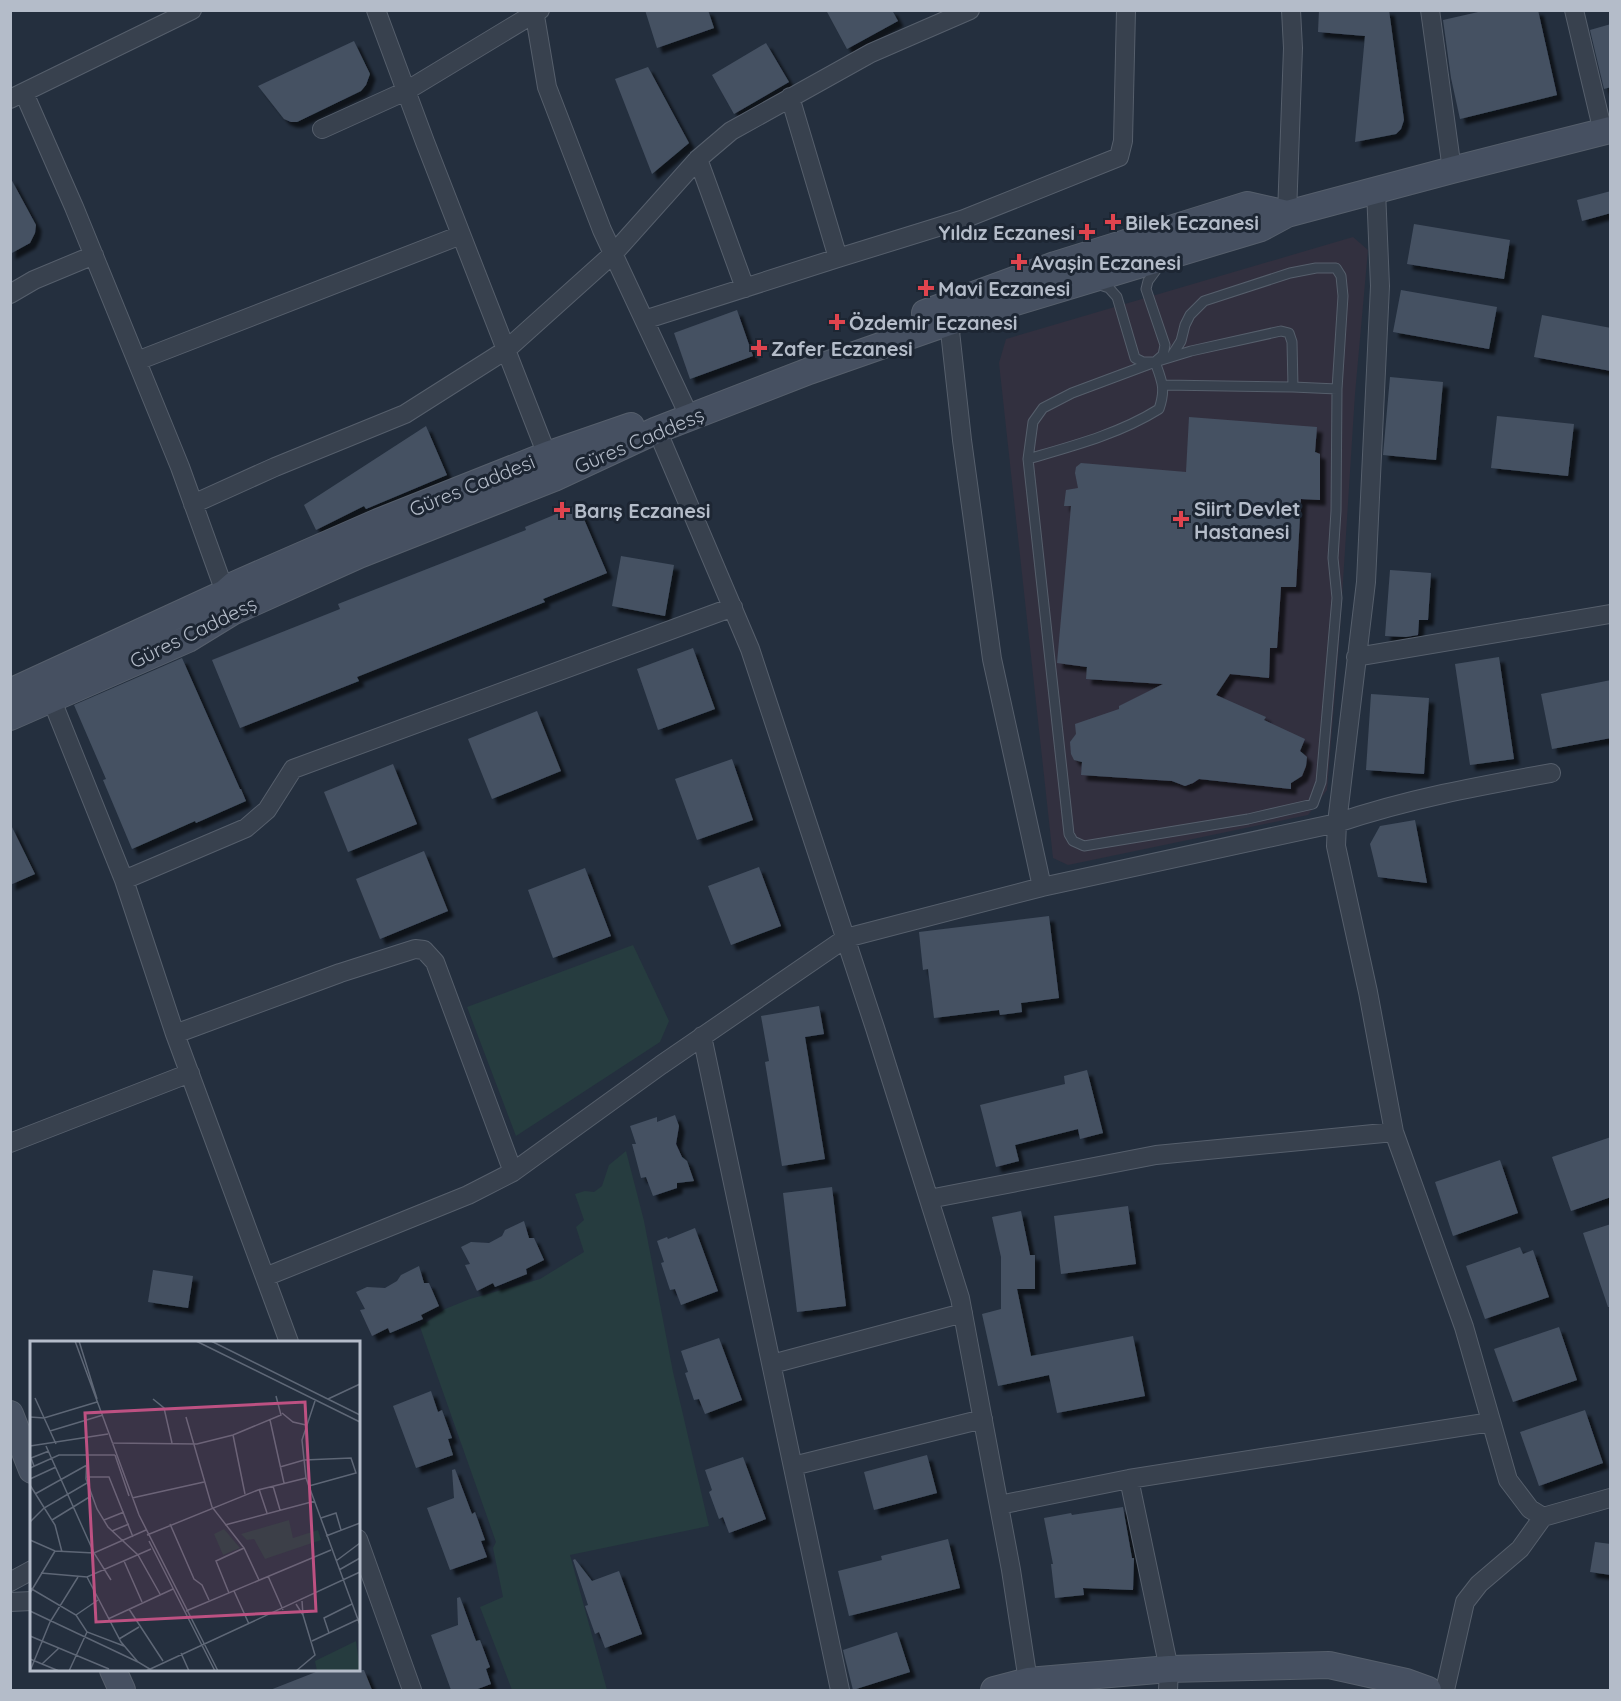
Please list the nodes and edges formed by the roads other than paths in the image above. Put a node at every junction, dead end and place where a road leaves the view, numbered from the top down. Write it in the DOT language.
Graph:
graph roads {
  1 [pos="192,10"];
  2 [pos="376,10"];
  3 [pos="970,10"];
  4 [pos="1126,10"];
  5 [pos="1291,10"];
  6 [pos="1430,10"];
  7 [pos="1574,10"];
  8 [pos="536,11"];
  9 [pos="170,15"];
  10 [pos="406,91"];
  11 [pos="17,96"];
  12 [pos="790,98"];
  13 [pos="322,129"];
  14 [pos="1607,131"];
  15 [pos="698,159"];
  16 [pos="1452,170"];
  17 [pos="1376,190"];
  18 [pos="1287,214"];
  19 [pos="461,235"];
  20 [pos="614,253"];
  21 [pos="94,255"];
  22 [pos="838,258"];
  23 [pos="1164,258"];
  24 [pos="1089,280"];
  25 [pos="745,288"];
  26 [pos="10,294"];
  27 [pos="644,320"];
  28 [pos="949,322"];
  29 [pos="506,350"];
  30 [pos="1171,357"];
  31 [pos="137,360"];
  32 [pos="1155,362"];
  33 [pos="1164,385"];
  34 [pos="1293,387"];
  35 [pos="1337,390"];
  36 [pos="686,411"];
  37 [pos="657,430"];
  38 [pos="547,455"];
  39 [pos="1028,459"];
  40 [pos="193,504"];
  41 [pos="228,602"];
  42 [pos="733,607"];
  43 [pos="1611,614"];
  44 [pos="1356,657"];
  45 [pos="10,692"];
  46 [pos="51,698"];
  47 [pos="10,717"];
  48 [pos="1551,773"];
  49 [pos="1337,823"];
  50 [pos="124,880"];
  51 [pos="1042,887"];
  52 [pos="846,938"];
  53 [pos="175,1034"];
  54 [pos="702,1036"];
  55 [pos="190,1073"];
  56 [pos="1394,1132"];
  57 [pos="10,1143"];
  58 [pos="513,1172"];
  59 [pos="929,1199"];
  60 [pos="265,1277"];
  61 [pos="963,1312"];
  62 [pos="289,1341"];
  63 [pos="772,1364"];
  64 [pos="10,1414"];
  65 [pos="983,1419"];
  66 [pos="1491,1422"];
  67 [pos="29,1454"];
  68 [pos="794,1466"];
  69 [pos="1129,1479"];
  70 [pos="1611,1498"];
  71 [pos="999,1504"];
  72 [pos="1543,1517"];
  73 [pos="360,1545"];
  74 [pos="30,1571"];
  75 [pos="10,1582"];
  76 [pos="30,1601"];
  77 [pos="10,1602"];
  78 [pos="113,1671"];
  79 [pos="1168,1680"];
  80 [pos="1028,1681"];
  81 [pos="122,1690"];
  82 [pos="412,1690"];
  83 [pos="840,1690"];
  84 [pos="994,1690"];
  85 [pos="1428,1690"];
  86 [pos="1444,1690"];
  1 -- 9 [label="street"];
  2 -- 10 [label="street"];
  3 -- 12 [label="street"];
  4 -- 22 [label="street"];
  5 -- 18 [label="street"];
  6 -- 16 [label="street"];
  7 -- 14 [label="street"];
  8 -- 10 [label="street"];
  8 -- 20 [label="street"];
  9 -- 11 [label="street"];
  10 -- 13 [label="street"];
  10 -- 19 [label="street"];
  11 -- 21 [label="street"];
  12 -- 15 [label="street"];
  12 -- 22 [label="street"];
  14 -- 16 [label="street"];
  15 -- 20 [label="street"];
  15 -- 25 [label="street"];
  16 -- 17 [label="street"];
  17 -- 18 [label="street"];
  17 -- 44 [label="street"];
  18 -- 23 [label="street, Güres Caddesş"];
  18 -- 36 [label="street, Güres Caddesi"];
  19 -- 29 [label="street"];
  19 -- 31 [label="street"];
  20 -- 27 [label="street"];
  20 -- 29 [label="street"];
  21 -- 26 [label="street"];
  21 -- 31 [label="street"];
  22 -- 25 [label="street"];
  23 -- 24 [label="street, Güres Caddesş"];
  23 -- 32 [label="lane"];
  24 -- 28 [label="street, Güres Caddesş"];
  24 -- 32 [label="lane"];
  25 -- 27 [label="street"];
  27 -- 36 [label="street"];
  28 -- 36 [label="street, Güres Caddesş"];
  28 -- 51 [label="street"];
  29 -- 38 [label="street"];
  29 -- 40 [label="street"];
  30 -- 32 [label="lane"];
  30 -- 34 [label="lane"];
  30 -- 35 [label="lane"];
  31 -- 40 [label="street"];
  32 -- 33 [label="lane"];
  32 -- 39 [label="lane"];
  33 -- 34 [label="lane"];
  33 -- 39 [label="lane"];
  34 -- 35 [label="lane"];
  35 -- 39 [label="lane"];
  36 -- 37 [label="street, Güres Caddesş"];
  36 -- 38 [label="street, Güres Caddesi"];
  37 -- 41 [label="street, Güres Caddesş"];
  37 -- 42 [label="street"];
  38 -- 41 [label="street, Güres Caddesi"];
  40 -- 41 [label="street"];
  41 -- 45 [label="street, Güres Caddesi"];
  41 -- 46 [label="street, Güres Caddesş"];
  42 -- 50 [label="street"];
  42 -- 52 [label="street"];
  43 -- 44 [label="street"];
  44 -- 49 [label="street"];
  46 -- 47 [label="street, Güres Caddesş"];
  46 -- 50 [label="street"];
  48 -- 49 [label="street"];
  49 -- 51 [label="street"];
  49 -- 56 [label="street"];
  50 -- 53 [label="street"];
  51 -- 52 [label="street"];
  52 -- 54 [label="street"];
  52 -- 59 [label="street"];
  53 -- 55 [label="street"];
  53 -- 58 [label="street"];
  54 -- 58 [label="street"];
  54 -- 63 [label="street"];
  55 -- 57 [label="street"];
  55 -- 60 [label="street"];
  56 -- 59 [label="street"];
  56 -- 66 [label="street"];
  58 -- 60 [label="street"];
  59 -- 61 [label="street"];
  60 -- 62 [label="street"];
  61 -- 63 [label="street"];
  61 -- 65 [label="street"];
  63 -- 68 [label="street"];
  64 -- 67 [label="street"];
  65 -- 68 [label="street"];
  65 -- 71 [label="street"];
  66 -- 69 [label="street"];
  66 -- 72 [label="street"];
  68 -- 83 [label="street"];
  69 -- 71 [label="street"];
  69 -- 79 [label="street"];
  70 -- 72 [label="street"];
  71 -- 80 [label="street"];
  72 -- 86 [label="street"];
  73 -- 82 [label="street"];
  74 -- 75 [label="street"];
  76 -- 77 [label="street"];
  78 -- 81 [label="street"];
  79 -- 80 [label="street"];
  79 -- 85 [label="street"];
  80 -- 84 [label="street"];
}
